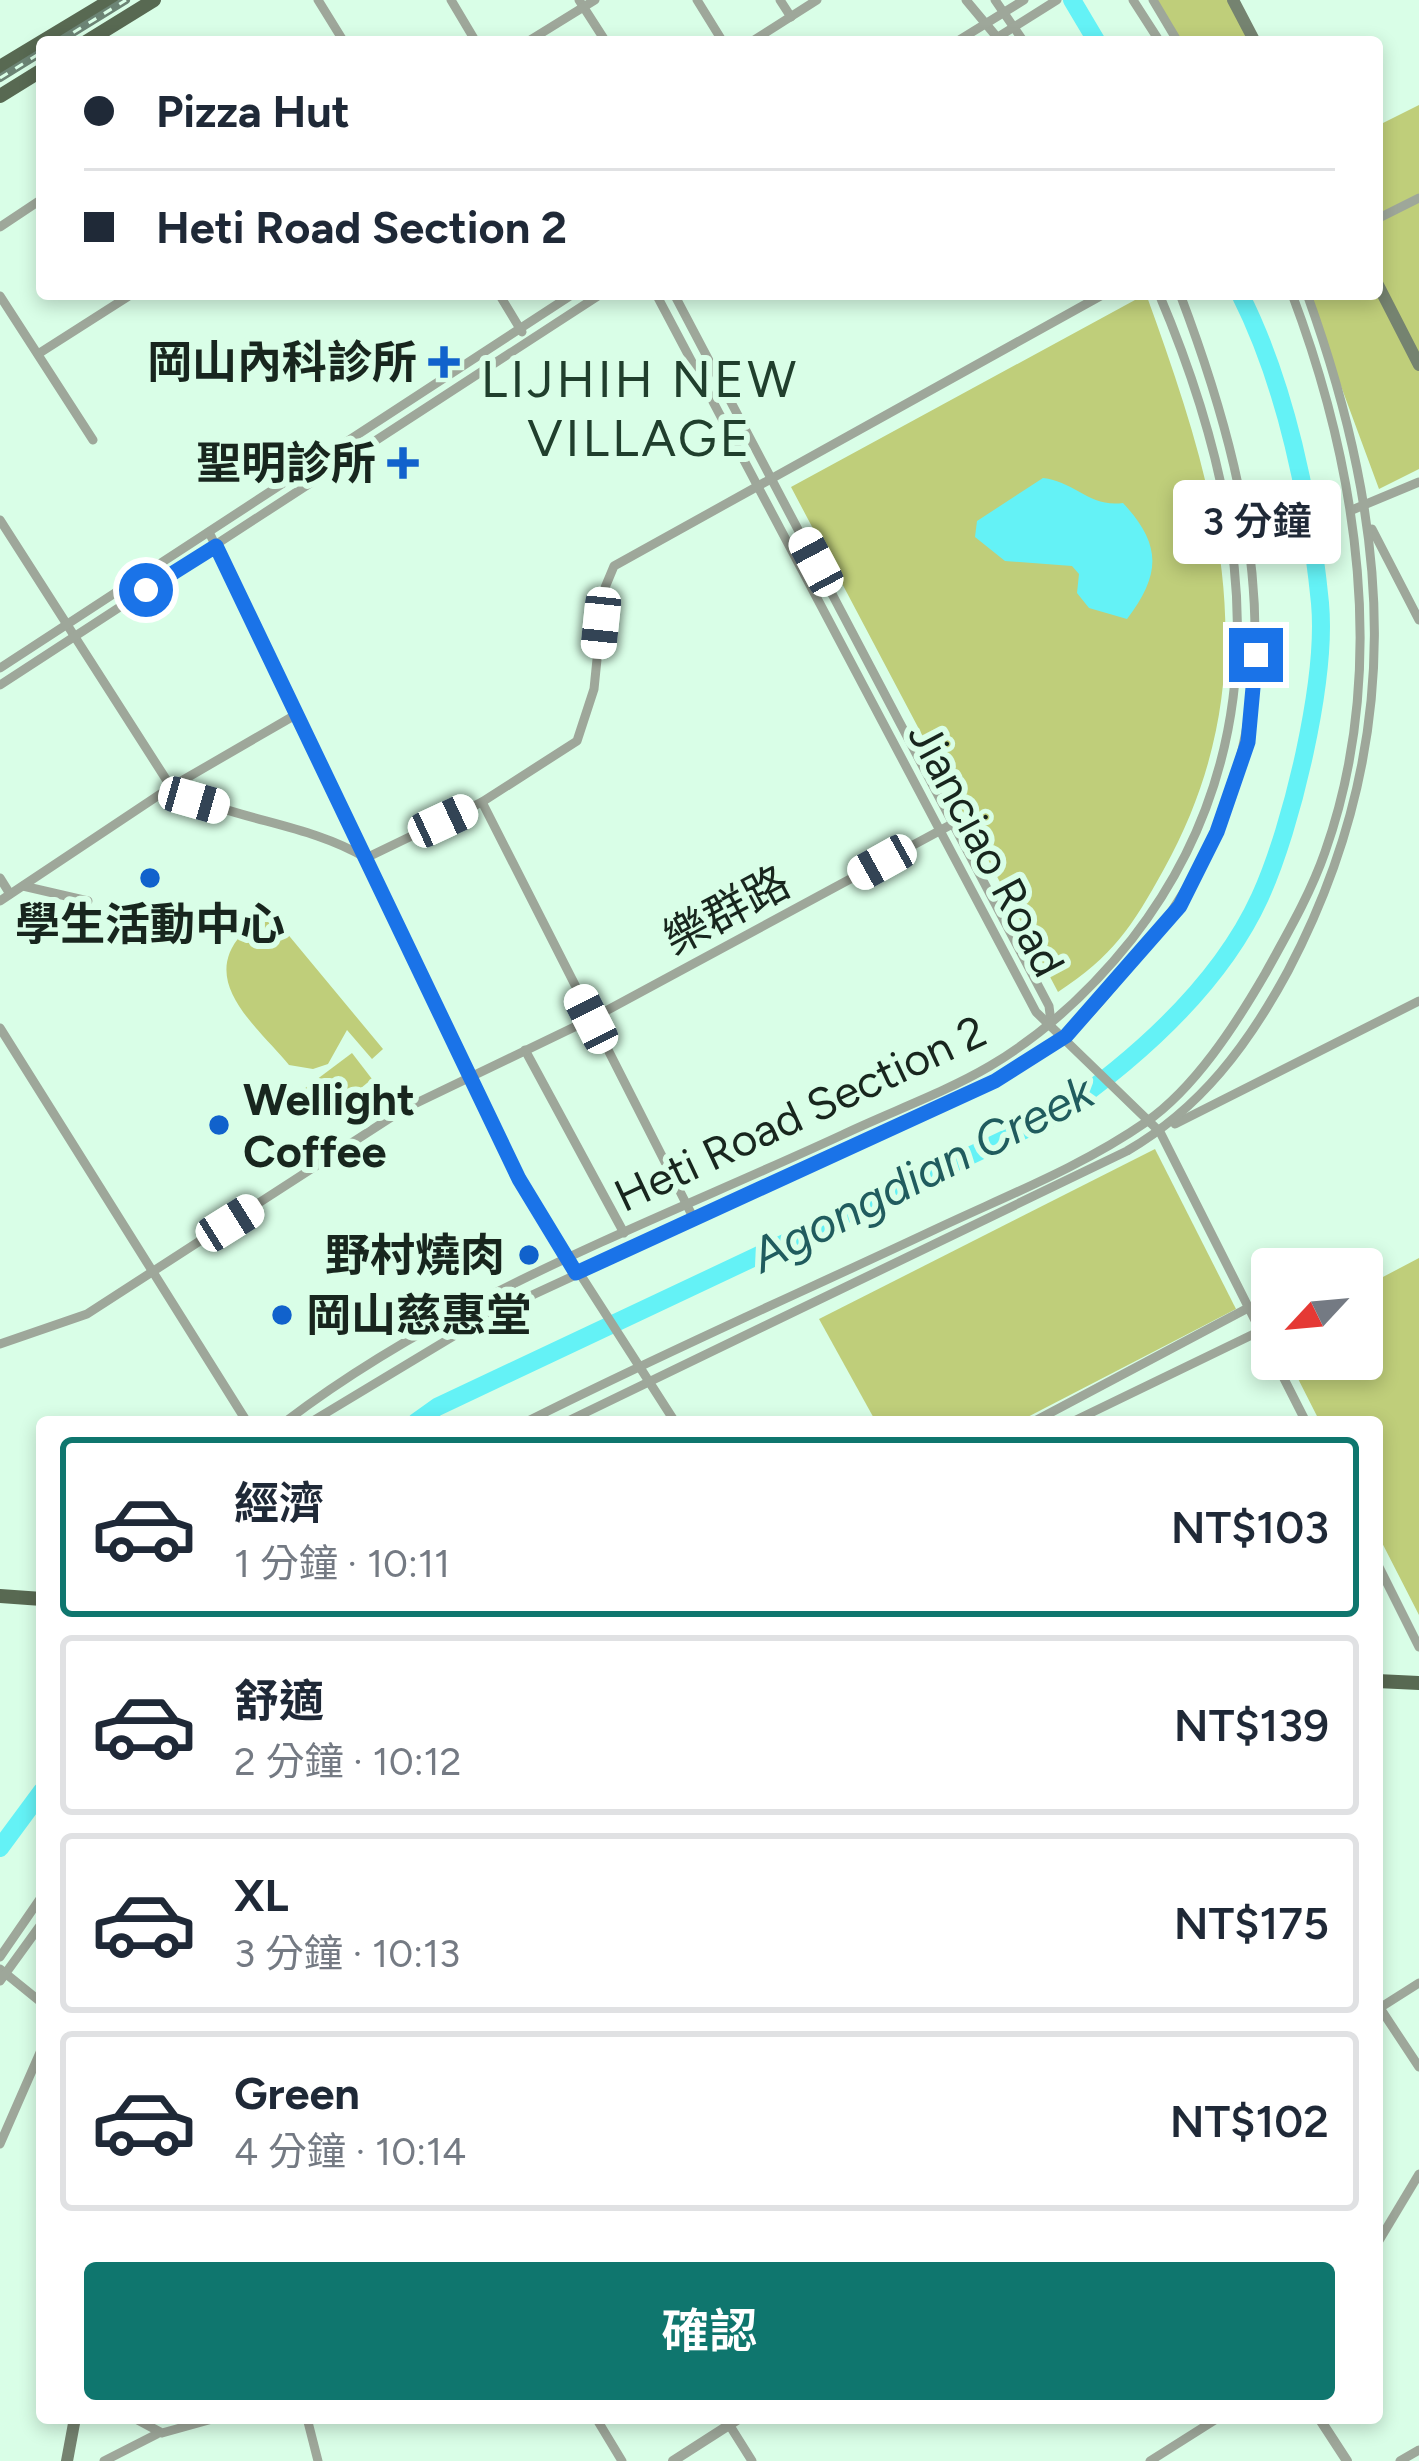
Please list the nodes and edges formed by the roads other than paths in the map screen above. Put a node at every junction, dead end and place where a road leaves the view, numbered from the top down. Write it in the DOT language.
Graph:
graph roads {
  1 [pos="111,0"];
  2 [pos="154,0"];
  3 [pos="318,0"];
  4 [pos="451,0"];
  5 [pos="595,0"];
  6 [pos="697,0"];
  7 [pos="780,0"];
  8 [pos="817,0"];
  9 [pos="966,0"];
  10 [pos="994,0"];
  11 [pos="1057,0"];
  12 [pos="1133,0"];
  13 [pos="1153,0"];
  14 [pos="1233,0"];
  15 [pos="1022,1"];
  16 [pos="582,3"];
  17 [pos="1003,11"];
  18 [pos="790,17"];
  19 [pos="985,23"];
  20 [pos="1014,28"];
  21 [pos="52,36"];
  22 [pos="96,36"];
  23 [pos="340,36"];
  24 [pos="472,36"];
  25 [pos="535,36"];
  26 [pos="602,36"];
  27 [pos="719,36"];
  28 [pos="760,36"];
  29 [pos="965,36"];
  30 [pos="993,36"];
  31 [pos="1002,36"];
  32 [pos="1020,36"];
  33 [pos="1156,36"];
  34 [pos="1174,36"];
  35 [pos="1252,36"];
  36 [pos="36,46"];
  37 [pos="0,68"];
  38 [pos="36,74"];
  39 [pos="0,96"];
  40 [pos="1419,198"];
  41 [pos="36,204"];
  42 [pos="1383,216"];
  43 [pos="0,227"];
  44 [pos="1383,295"];
  45 [pos="0,296"];
  46 [pos="123,300"];
  47 [pos="503,300"];
  48 [pos="564,300"];
  49 [pos="592,300"];
  50 [pos="659,300"];
  51 [pos="677,300"];
  52 [pos="1093,300"];
  53 [pos="1162,300"];
  54 [pos="1182,300"];
  55 [pos="1294,300"];
  56 [pos="1309,300"];
  57 [pos="520,328"];
  58 [pos="528,341"];
  59 [pos="703,348"];
  60 [pos="38,354"];
  61 [pos="688,356"];
  62 [pos="1419,365"];
  63 [pos="93,440"];
  64 [pos="772,478"];
  65 [pos="1419,482"];
  66 [pos="758,486"];
  67 [pos="1368,507"];
  68 [pos="1352,510"];
  69 [pos="0,520"];
  70 [pos="1369,522"];
  71 [pos="209,532"];
  72 [pos="216,546"];
  73 [pos="838,604"];
  74 [pos="825,612"];
  75 [pos="1419,620"];
  76 [pos="68,624"];
  77 [pos="76,635"];
  78 [pos="0,668"];
  79 [pos="0,685"];
  80 [pos="297,713"];
  81 [pos="171,787"];
  82 [pos="482,802"];
  83 [pos="954,824"];
  84 [pos="941,830"];
  85 [pos="366,858"];
  86 [pos="0,878"];
  87 [pos="23,886"];
  88 [pos="5,898"];
  89 [pos="1307,898"];
  90 [pos="88,901"];
  91 [pos="1318,914"];
  92 [pos="1419,1001"];
  93 [pos="591,1019"];
  94 [pos="1051,1022"];
  95 [pos="0,1028"];
  96 [pos="1066,1036"];
  97 [pos="525,1050"];
  98 [pos="470,1076"];
  99 [pos="1149,1120"];
  100 [pos="1160,1132"];
  101 [pos="688,1206"];
  102 [pos="695,1221"];
  103 [pos="624,1233"];
  104 [pos="907,1243"];
  105 [pos="566,1258"];
  106 [pos="914,1259"];
  107 [pos="152,1271"];
  108 [pos="576,1273"];
  109 [pos="805,1289"];
  110 [pos="813,1306"];
  111 [pos="1248,1308"];
  112 [pos="1251,1314"];
  113 [pos="1251,1335"];
  114 [pos="0,1344"];
  115 [pos="638,1366"];
  116 [pos="647,1380"];
  117 [pos="1285,1380"];
  118 [pos="1089,1392"];
  119 [pos="1097,1410"];
  120 [pos="243,1416"];
  121 [pos="294,1416"];
  122 [pos="321,1416"];
  123 [pos="538,1416"];
  124 [pos="578,1416"];
  125 [pos="671,1416"];
  126 [pos="1044,1416"];
  127 [pos="1084,1416"];
  128 [pos="1303,1416"];
  129 [pos="1383,1575"];
  130 [pos="0,1596"];
  131 [pos="36,1599"];
  132 [pos="1419,1647"];
  133 [pos="1383,1681"];
  134 [pos="1419,1683"];
  135 [pos="36,1905"];
  136 [pos="36,1931"];
  137 [pos="0,1957"];
  138 [pos="2,1975"];
  139 [pos="1419,1983"];
  140 [pos="36,1999"];
  141 [pos="1383,2006"];
  142 [pos="1383,2016"];
  143 [pos="36,2062"];
  144 [pos="1419,2067"];
  145 [pos="0,2144"];
  146 [pos="1419,2174"];
  147 [pos="1383,2234"];
  148 [pos="74,2424"];
  149 [pos="145,2424"];
  150 [pos="194,2424"];
  151 [pos="308,2424"];
  152 [pos="600,2424"];
  153 [pos="726,2424"];
  154 [pos="734,2424"];
  155 [pos="1209,2424"];
  156 [pos="1323,2424"];
  157 [pos="162,2433"];
  158 [pos="1419,2450"];
  159 [pos="67,2461"];
  160 [pos="104,2461"];
  161 [pos="317,2461"];
  162 [pos="622,2461"];
  163 [pos="673,2461"];
  164 [pos="752,2461"];
  165 [pos="1150,2461"];
  166 [pos="1347,2461"];
  167 [pos="1400,2461"];
  1 -- 21 [label="main road"];
  2 -- 22 [label="main road"];
  3 -- 23 [label="street"];
  4 -- 24 [label="street"];
  5 -- 16 [label="street"];
  6 -- 27 [label="street"];
  7 -- 18 [label="street"];
  8 -- 18 [label="street"];
  9 -- 19 [label="street"];
  10 -- 17 [label="street"];
  11 -- 20 [label="street"];
  12 -- 33 [label="street"];
  13 -- 34 [label="street"];
  14 -- 35 [label="main road"];
  15 -- 17 [label="street"];
  16 -- 25 [label="street"];
  16 -- 26 [label="street"];
  17 -- 19 [label="street"];
  17 -- 20 [label="street"];
  18 -- 28 [label="street"];
  19 -- 29 [label="street"];
  19 -- 30 [label="street"];
  20 -- 31 [label="street"];
  20 -- 32 [label="street"];
  36 -- 37 [label="main road"];
  38 -- 39 [label="main road"];
  40 -- 42 [label="street"];
  41 -- 43 [label="street"];
  44 -- 62 [label="main road"];
  45 -- 60 [label="street"];
  46 -- 60 [label="street"];
  47 -- 57 [label="street"];
  48 -- 57 [label="street"];
  49 -- 58 [label="street"];
  50 -- 61 [label="street, Jianciao Road"];
  51 -- 59 [label="street, Jianciao Road"];
  52 -- 64 [label="street"];
  53 -- 94 [label="street, Heti Road Section 2"];
  54 -- 96 [label="street, Heti Road Section 2"];
  55 -- 68 [label="street"];
  56 -- 67 [label="street"];
  57 -- 58 [label="street"];
  57 -- 71 [label="street"];
  58 -- 72 [label="street"];
  59 -- 61 [label="street"];
  59 -- 64 [label="street, Jianciao Road"];
  60 -- 63 [label="street"];
  61 -- 66 [label="street, Jianciao Road"];
  64 -- 66 [label="street"];
  64 -- 73 [label="street, Jianciao Road"];
  65 -- 67 [label="street"];
  66 -- 74 [label="street, Jianciao Road"];
  66 -- 82 [label="street"];
  67 -- 68 [label="street"];
  67 -- 70 [label="street"];
  68 -- 89 [label="street"];
  69 -- 76 [label="street"];
  70 -- 75 [label="street"];
  70 -- 91 [label="street"];
  71 -- 72 [label="street"];
  71 -- 76 [label="street"];
  72 -- 77 [label="street"];
  72 -- 80 [label="street"];
  73 -- 74 [label="street"];
  73 -- 83 [label="street, Jianciao Road"];
  74 -- 84 [label="street, Jianciao Road"];
  76 -- 77 [label="street"];
  76 -- 78 [label="street"];
  77 -- 79 [label="street"];
  77 -- 81 [label="street"];
  80 -- 81 [label="street"];
  80 -- 85 [label="street"];
  81 -- 85 [label="street"];
  81 -- 87 [label="street"];
  82 -- 85 [label="street"];
  82 -- 93 [label="street"];
  83 -- 84 [label="street, 樂群路"];
  83 -- 94 [label="street, Jianciao Road"];
  84 -- 93 [label="street, 樂群路"];
  84 -- 94 [label="street, Jianciao Road"];
  85 -- 98 [label="street"];
  86 -- 88 [label="street"];
  87 -- 88 [label="street"];
  87 -- 90 [label="street"];
  89 -- 91 [label="street"];
  89 -- 99 [label="street"];
  91 -- 100 [label="street"];
  92 -- 100 [label="street"];
  93 -- 97 [label="street, 樂群路"];
  93 -- 101 [label="street"];
  94 -- 96 [label="street"];
  94 -- 101 [label="street, Heti Road Section 2"];
  95 -- 107 [label="street"];
  96 -- 99 [label="street"];
  96 -- 102 [label="street, Heti Road Section 2"];
  97 -- 98 [label="street, 樂群路"];
  97 -- 103 [label="street"];
  98 -- 105 [label="street"];
  98 -- 107 [label="street, 樂群路"];
  99 -- 100 [label="street"];
  99 -- 104 [label="street"];
  100 -- 106 [label="street"];
  100 -- 111 [label="street"];
  101 -- 102 [label="street"];
  101 -- 103 [label="street, Heti Road Section 2"];
  102 -- 108 [label="street, Heti Road Section 2"];
  103 -- 105 [label="street, Heti Road Section 2"];
  104 -- 106 [label="street"];
  104 -- 109 [label="street"];
  105 -- 108 [label="street"];
  105 -- 121 [label="street, Heti Road Section 2"];
  106 -- 110 [label="street"];
  107 -- 114 [label="street, 樂群路"];
  107 -- 120 [label="street"];
  108 -- 115 [label="street"];
  108 -- 122 [label="street, Heti Road Section 2"];
  109 -- 110 [label="street"];
  109 -- 115 [label="street"];
  110 -- 116 [label="street"];
  111 -- 112 [label="street"];
  111 -- 118 [label="street"];
  113 -- 119 [label="street"];
  115 -- 116 [label="street"];
  115 -- 123 [label="street"];
  116 -- 124 [label="street"];
  116 -- 125 [label="street"];
  117 -- 128 [label="street"];
  118 -- 119 [label="street"];
  118 -- 126 [label="street"];
  119 -- 127 [label="street"];
  129 -- 132 [label="street"];
  130 -- 131 [label="main road"];
  133 -- 134 [label="main road"];
  135 -- 137 [label="street"];
  136 -- 138 [label="street"];
  138 -- 140 [label="street"];
  139 -- 141 [label="street"];
  142 -- 144 [label="street"];
  143 -- 145 [label="street"];
  146 -- 147 [label="street"];
  148 -- 159 [label="main road"];
  149 -- 157 [label="street"];
  150 -- 157 [label="street"];
  151 -- 161 [label="street"];
  152 -- 162 [label="street"];
  153 -- 163 [label="street"];
  154 -- 164 [label="street"];
  155 -- 165 [label="street"];
  156 -- 166 [label="street"];
  157 -- 160 [label="street"];
  158 -- 167 [label="street"];
}
